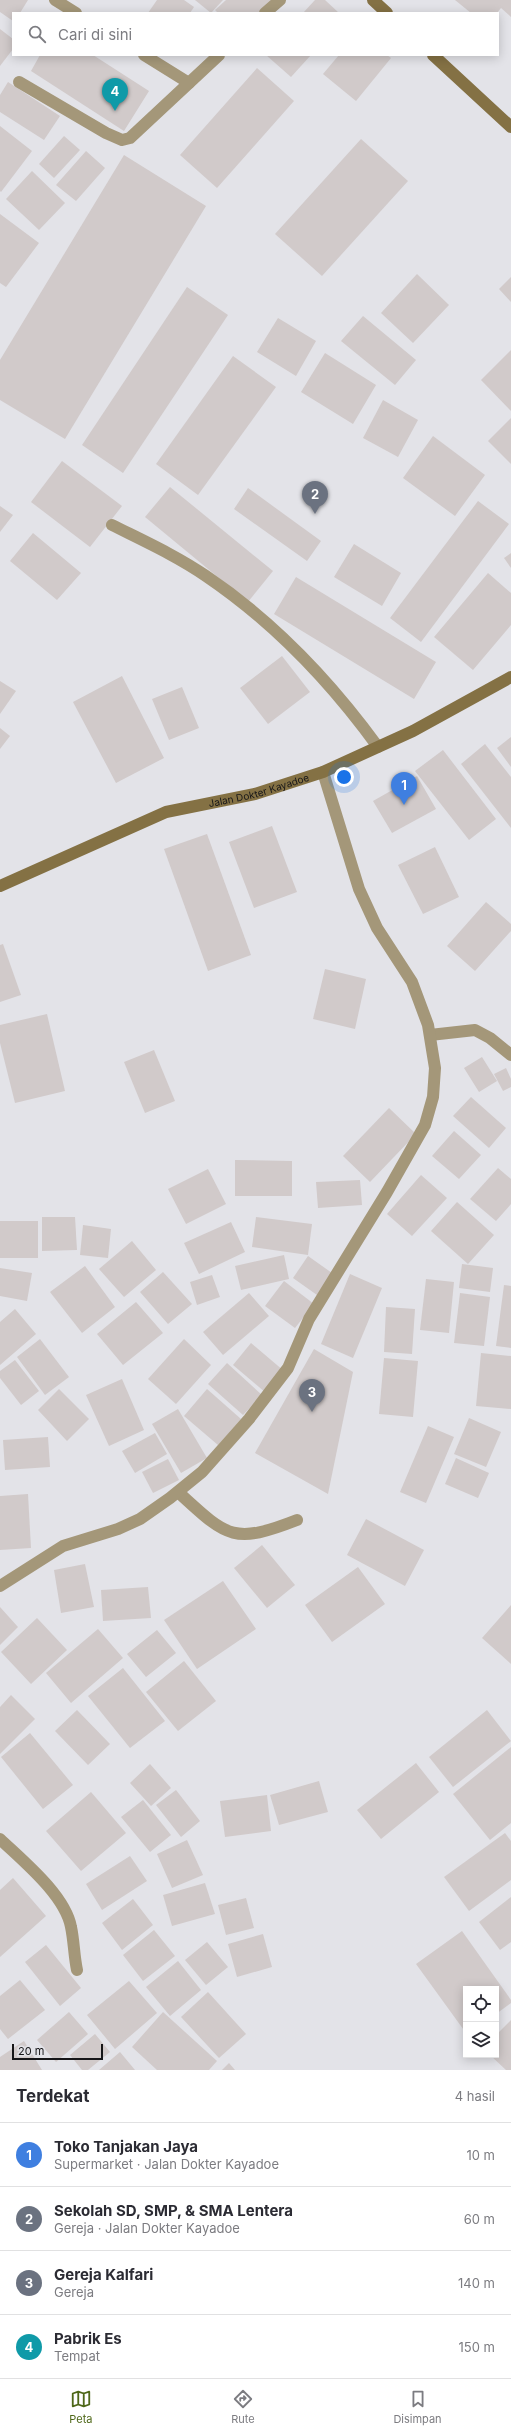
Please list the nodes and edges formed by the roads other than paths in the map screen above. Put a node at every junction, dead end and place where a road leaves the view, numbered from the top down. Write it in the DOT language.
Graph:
graph roads {
  1 [pos="54,0"];
  2 [pos="280,0"];
  3 [pos="373,0"];
  4 [pos="74,12"];
  5 [pos="266,12"];
  6 [pos="386,12"];
  7 [pos="146,56"];
  8 [pos="219,56"];
  9 [pos="434,56"];
  10 [pos="19,82"];
  11 [pos="189,83"];
  12 [pos="511,127"];
  13 [pos="112,525"];
  14 [pos="511,677"];
  15 [pos="378,747"];
  16 [pos="323,772"];
  17 [pos="0,886"];
  18 [pos="430,1035"];
  19 [pos="511,1055"];
  20 [pos="178,1492"];
  21 [pos="297,1520"];
  22 [pos="0,1586"];
  23 [pos="0,1839"];
  24 [pos="77,1970"];
  1 -- 4 [label="street"];
  2 -- 5 [label="street"];
  3 -- 6 [label="street"];
  7 -- 11 [label="street"];
  8 -- 11 [label="street"];
  9 -- 12 [label="street"];
  10 -- 11 [label="street"];
  13 -- 15 [label="street"];
  14 -- 15 [label="street, Jalan Dokter Kayadoe"];
  15 -- 16 [label="street, Jalan Dokter Kayadoe"];
  16 -- 17 [label="street, Jalan Dokter Kayadoe"];
  16 -- 18 [label="street"];
  18 -- 19 [label="street"];
  18 -- 20 [label="street"];
  20 -- 21 [label="street"];
  20 -- 22 [label="street"];
  23 -- 24 [label="street"];
}
